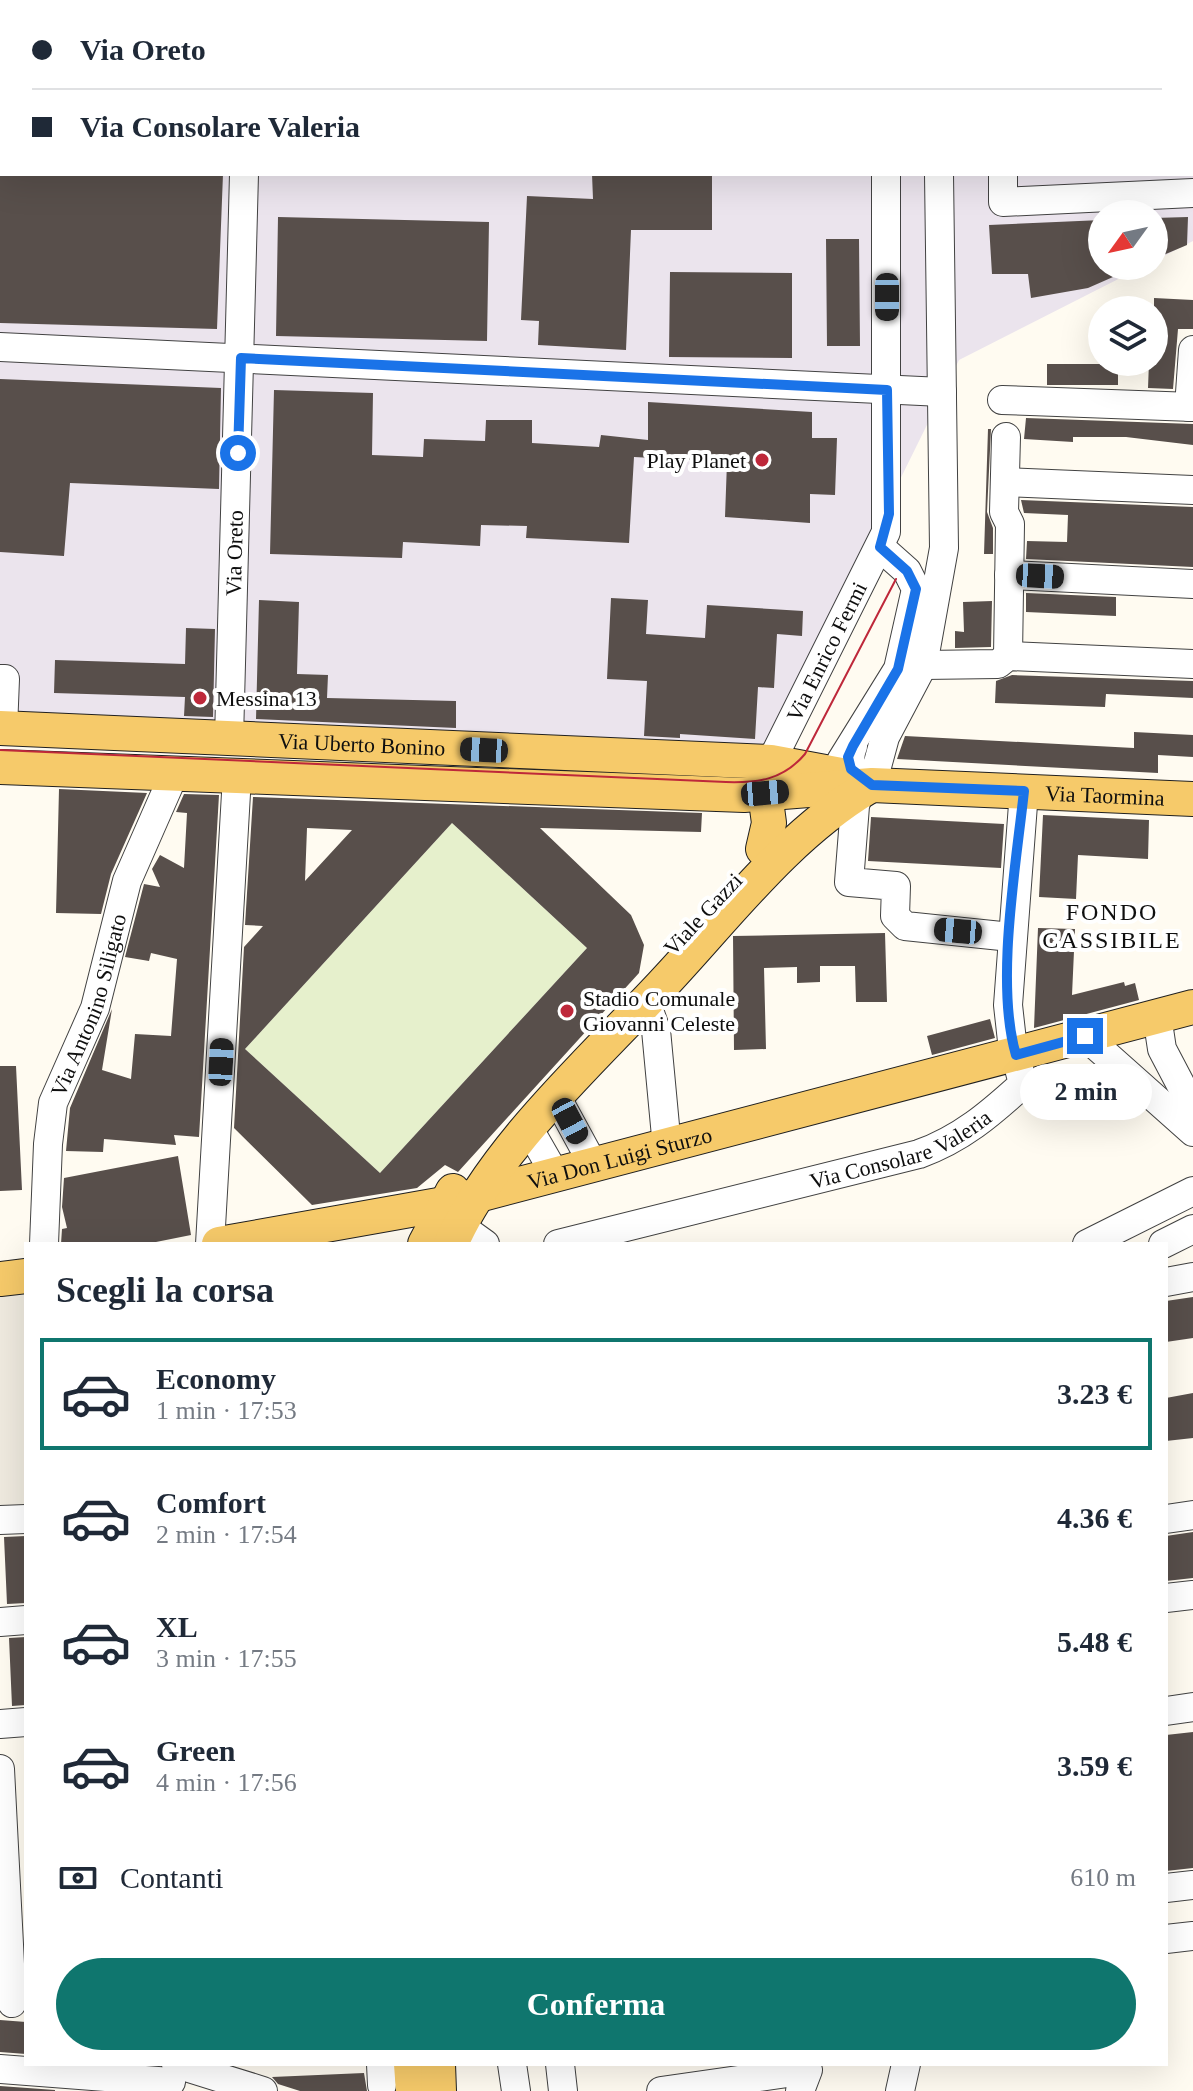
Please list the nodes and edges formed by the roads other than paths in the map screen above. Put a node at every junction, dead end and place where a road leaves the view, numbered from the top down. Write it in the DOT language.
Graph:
graph roads {
  1 [pos="244,176"];
  2 [pos="886,176"];
  3 [pos="939,176"];
  4 [pos="1003,176"];
  5 [pos="1193,193"];
  6 [pos="0,347"];
  7 [pos="1193,350"];
  8 [pos="241,358"];
  9 [pos="887,390"];
  10 [pos="942,392"];
  11 [pos="1002,400"];
  12 [pos="1191,407"];
  13 [pos="1006,437"];
  14 [pos="1005,482"];
  15 [pos="1193,490"];
  16 [pos="880,547"];
  17 [pos="1009,575"];
  18 [pos="1193,584"];
  19 [pos="1008,656"];
  20 [pos="1193,664"];
  21 [pos="923,665"];
  22 [pos="0,679"];
  23 [pos="1,728"];
  24 [pos="229,739"];
  25 [pos="0,767"];
  26 [pos="827,768"];
  27 [pos="174,774"];
  28 [pos="237,776"];
  29 [pos="768,778"];
  30 [pos="866,789"];
  31 [pos="1024,791"];
  32 [pos="1191,806"];
  33 [pos="810,826"];
  34 [pos="763,849"];
  35 [pos="1011,937"];
  36 [pos="646,1002"];
  37 [pos="1193,1007"];
  38 [pos="1157,1016"];
  39 [pos="1080,1038"];
  40 [pos="1020,1070"];
  41 [pos="557,1098"];
  42 [pos="1193,1108"];
  43 [pos="529,1129"];
  44 [pos="1193,1132"];
  45 [pos="667,1147"];
  46 [pos="594,1166"];
  47 [pos="556,1176"];
  48 [pos="1193,1191"];
  49 [pos="463,1223"];
  50 [pos="1193,1229"];
  51 [pos="624,1237"];
  52 [pos="44,1242"];
  53 [pos="210,1242"];
  54 [pos="242,1242"];
  55 [pos="429,1242"];
  56 [pos="577,1242"];
  57 [pos="1091,1242"];
  58 [pos="1167,1242"];
  59 [pos="24,1276"];
  60 [pos="1193,1277"];
  61 [pos="0,1279"];
  62 [pos="1168,1282"];
  63 [pos="1193,1515"];
  64 [pos="24,1519"];
  65 [pos="1168,1519"];
  66 [pos="0,1520"];
  67 [pos="1193,1595"];
  68 [pos="1168,1598"];
  69 [pos="24,1620"];
  70 [pos="0,1622"];
  71 [pos="1193,1707"];
  72 [pos="1168,1711"];
  73 [pos="24,1722"];
  74 [pos="0,1724"];
  75 [pos="0,1769"];
  76 [pos="10,1823"];
  77 [pos="1193,1885"];
  78 [pos="1168,1888"];
  79 [pos="11,1926"];
  80 [pos="1193,1936"];
  81 [pos="1168,1939"];
  82 [pos="13,2002"];
  83 [pos="409,2066"];
  84 [pos="438,2066"];
  85 [pos="512,2066"];
  86 [pos="560,2066"];
  87 [pos="906,2066"];
  88 [pos="0,2069"];
  89 [pos="173,2073"];
  90 [pos="32,2076"];
  91 [pos="214,2077"];
  92 [pos="392,2080"];
  93 [pos="804,2081"];
  94 [pos="117,2084"];
  95 [pos="734,2086"];
  96 [pos="263,2091"];
  97 [pos="439,2091"];
  98 [pos="516,2091"];
  99 [pos="563,2091"];
  100 [pos="661,2091"];
  101 [pos="900,2091"];
  1 -- 8 [label="street, Via Oreto"];
  2 -- 9 [label="street, Via Enrico Fermi"];
  3 -- 10 [label="street"];
  4 -- 5 [label="street"];
  6 -- 8 [label="street"];
  7 -- 12 [label="street"];
  8 -- 9 [label="street"];
  8 -- 24 [label="street, Via Oreto"];
  9 -- 10 [label="street"];
  9 -- 16 [label="street, Via Enrico Fermi"];
  10 -- 21 [label="street"];
  11 -- 12 [label="street"];
  13 -- 14 [label="street"];
  14 -- 15 [label="street"];
  14 -- 17 [label="street"];
  16 -- 26 [label="street"];
  16 -- 29 [label="street, Via Enrico Fermi"];
  17 -- 18 [label="street"];
  17 -- 19 [label="street"];
  19 -- 20 [label="street"];
  19 -- 21 [label="street"];
  21 -- 30 [label="street"];
  22 -- 23 [label="street"];
  23 -- 24 [label="main road, Via Uberto Bonino"];
  24 -- 29 [label="main road, Via Uberto Bonino"];
  25 -- 27 [label="main road, Via Uberto Bonino"];
  26 -- 29 [label="main road, Via Taormina"];
  26 -- 30 [label="main road, Via Taormina"];
  26 -- 33 [label="main road"];
  26 -- 34 [label="main road, Viale Gazzi"];
  27 -- 28 [label="main road, Via Uberto Bonino"];
  27 -- 52 [label="street, Via Antonino Siligato"];
  28 -- 29 [label="main road, Via Uberto Bonino"];
  28 -- 53 [label="street"];
  29 -- 34 [label="main road"];
  30 -- 31 [label="main road, Via Taormina"];
  30 -- 33 [label="main road, Viale Gazzi"];
  30 -- 35 [label="street"];
  31 -- 32 [label="main road, Via Taormina"];
  31 -- 35 [label="street"];
  33 -- 36 [label="main road, Viale Gazzi"];
  34 -- 49 [label="main road, Viale Gazzi"];
  35 -- 40 [label="street"];
  36 -- 41 [label="main road, Viale Gazzi"];
  36 -- 45 [label="street"];
  37 -- 38 [label="main road, Via Consolare Valeria"];
  38 -- 39 [label="main road, Via Consolare Valeria"];
  38 -- 42 [label="street"];
  39 -- 40 [label="main road, Via Consolare Valeria"];
  39 -- 44 [label="street"];
  40 -- 45 [label="main road, Via Don Luigi Sturzo"];
  40 -- 51 [label="street, Via Consolare Valeria"];
  41 -- 43 [label="main road, Viale Gazzi"];
  41 -- 46 [label="street"];
  43 -- 47 [label="street"];
  43 -- 49 [label="main road, Viale Gazzi"];
  45 -- 46 [label="main road, Via Don Luigi Sturzo"];
  46 -- 47 [label="main road, Via Don Luigi Sturzo"];
  47 -- 49 [label="main road, Via Don Luigi Sturzo"];
  48 -- 57 [label="street"];
  49 -- 54 [label="main road, Via Don Luigi Sturzo"];
  49 -- 55 [label="main road, Viale Gazzi"];
  50 -- 58 [label="street"];
  51 -- 56 [label="street, Via Consolare Valeria"];
  59 -- 61 [label="main road"];
  60 -- 62 [label="street"];
  63 -- 65 [label="street"];
  64 -- 66 [label="street"];
  67 -- 68 [label="street"];
  69 -- 70 [label="street"];
  71 -- 72 [label="street"];
  73 -- 74 [label="street"];
  75 -- 76 [label="street"];
  76 -- 79 [label="street"];
  77 -- 78 [label="street"];
  79 -- 82 [label="street"];
  80 -- 81 [label="street"];
  83 -- 92 [label="main road"];
  84 -- 97 [label="main road"];
  85 -- 98 [label="street"];
  86 -- 99 [label="street"];
  87 -- 101 [label="street"];
  88 -- 90 [label="street"];
  89 -- 91 [label="street"];
  89 -- 94 [label="street"];
  90 -- 94 [label="street"];
  91 -- 96 [label="street"];
  93 -- 95 [label="street"];
  95 -- 100 [label="street"];
}
